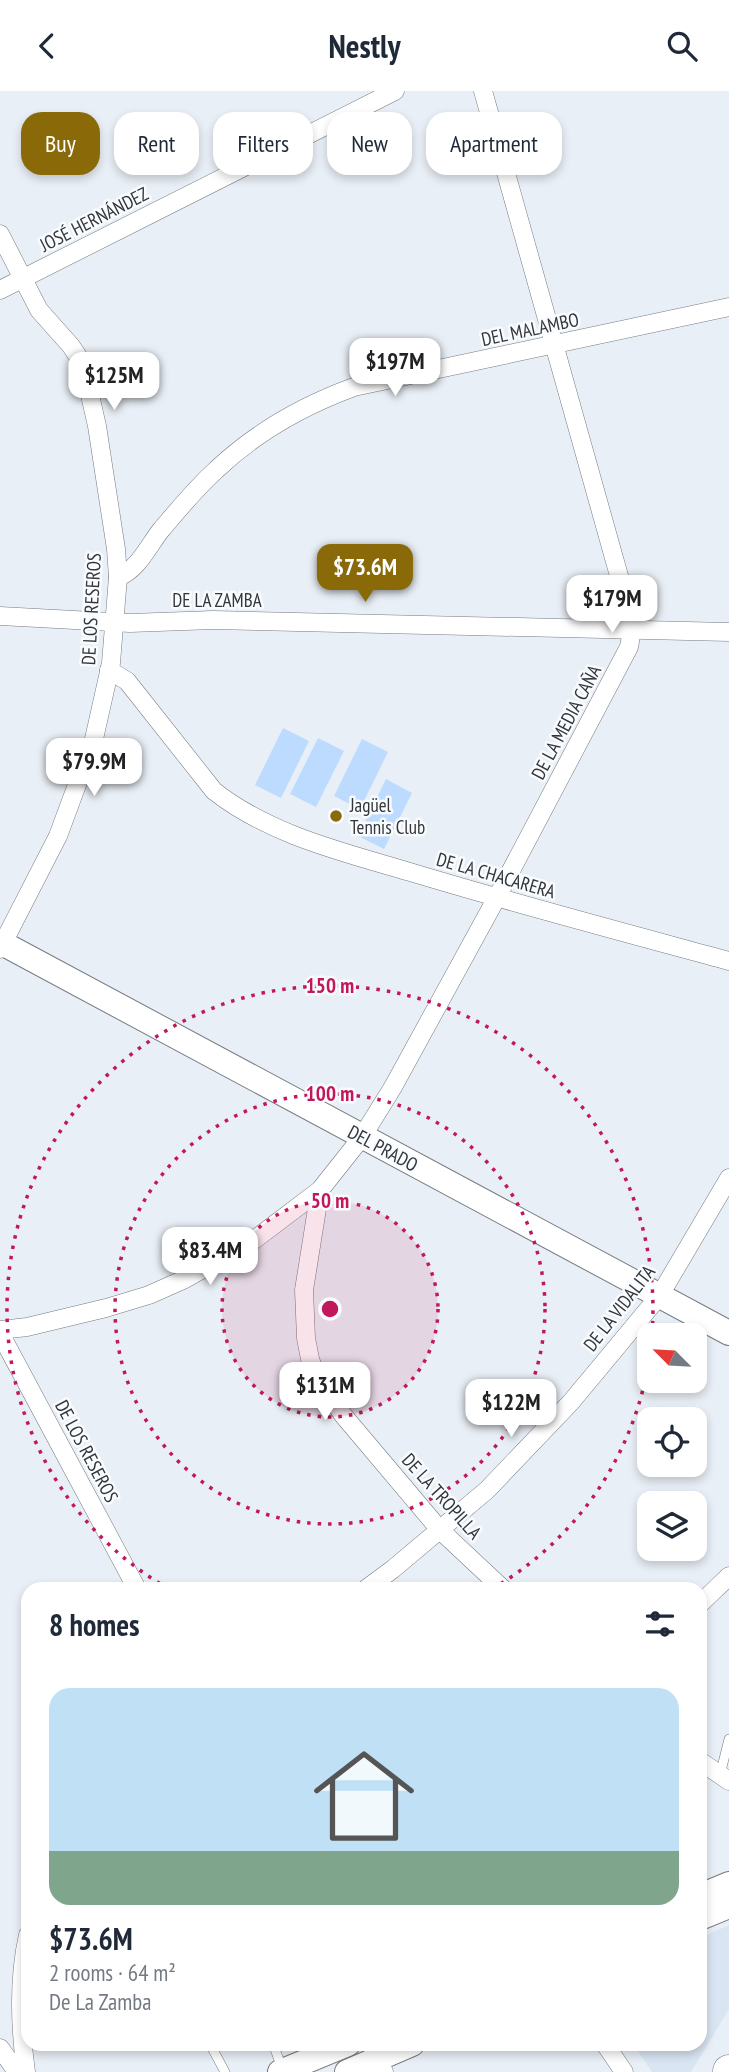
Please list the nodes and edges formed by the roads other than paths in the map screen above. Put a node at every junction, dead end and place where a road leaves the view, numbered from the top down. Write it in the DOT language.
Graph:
graph roads {
  1 [pos="395,91"];
  2 [pos="483,91"];
  3 [pos="0,234"];
  4 [pos="23,278"];
  5 [pos="0,291"];
  6 [pos="729,307"];
  7 [pos="555,345"];
  8 [pos="118,577"];
  9 [pos="0,616"];
  10 [pos="114,622"];
  11 [pos="632,630"];
  12 [pos="729,632"];
  13 [pos="109,670"];
  14 [pos="496,899"];
  15 [pos="1,945"];
  16 [pos="729,961"];
  17 [pos="362,1137"];
  18 [pos="729,1178"];
  19 [pos="320,1190"];
  20 [pos="660,1295"];
  21 [pos="0,1332"];
  22 [pos="729,1333"];
  23 [pos="440,1530"];
  24 [pos="729,1576"];
  25 [pos="132,1582"];
  26 [pos="375,1582"];
  27 [pos="496,1582"];
  28 [pos="707,1597"];
  29 [pos="729,1739"];
  30 [pos="707,1766"];
  31 [pos="725,1778"];
  32 [pos="729,1884"];
  33 [pos="707,1893"];
  34 [pos="729,1906"];
  35 [pos="707,1916"];
  36 [pos="0,2048"];
  37 [pos="23,2051"];
  38 [pos="214,2051"];
  39 [pos="275,2051"];
  40 [pos="331,2051"];
  41 [pos="394,2051"];
  42 [pos="610,2051"];
  43 [pos="729,2055"];
  44 [pos="377,2058"];
  45 [pos="281,2071"];
  46 [pos="17,2072"];
  47 [pos="26,2072"];
  48 [pos="225,2072"];
  49 [pos="347,2072"];
  50 [pos="624,2072"];
  51 [pos="720,2072"];
  1 -- 4 [label="street, JOSÉ HERNÁNDEZ"];
  2 -- 7 [label="street, DE LA MEDIA CAÑA"];
  3 -- 4 [label="street, DE LOS RESEROS"];
  4 -- 5 [label="street, JOSÉ HERNÁNDEZ"];
  4 -- 8 [label="street, DE LOS RESEROS"];
  6 -- 7 [label="street, DEL MALAMBO"];
  7 -- 8 [label="street, DEL MALAMBO"];
  7 -- 11 [label="street, DE LA MEDIA CAÑA"];
  8 -- 10 [label="street, DE LOS RESEROS"];
  9 -- 10 [label="street, DE LA ZAMBA"];
  10 -- 11 [label="street, DE LA ZAMBA"];
  10 -- 13 [label="street, DE LOS RESEROS"];
  11 -- 12 [label="street, DE LA ZAMBA"];
  11 -- 14 [label="street, DE LA MEDIA CAÑA"];
  13 -- 14 [label="street, DE LA CHACARERA"];
  13 -- 15 [label="street, DE LOS RESEROS"];
  14 -- 16 [label="street, DE LA CHACARERA"];
  14 -- 17 [label="street, DE LA MEDIA CAÑA"];
  15 -- 17 [label="street, DEL PRADO"];
  17 -- 19 [label="street, DE LA MEDIA CAÑA"];
  17 -- 20 [label="street, DEL PRADO"];
  18 -- 20 [label="street, DE LA VIDALITA"];
  19 -- 21 [label="street"];
  19 -- 23 [label="street, DE LA TROPILLA"];
  20 -- 22 [label="street, DEL PRADO"];
  20 -- 23 [label="street, DE LA VIDALITA"];
  21 -- 25 [label="street, DE LOS RESEROS"];
  23 -- 26 [label="street, DE LA VIDALITA"];
  23 -- 27 [label="street, DE LA TROPILLA"];
  24 -- 28 [label="street"];
  29 -- 31 [label="lane"];
  30 -- 31 [label="street"];
  32 -- 33 [label="street"];
  34 -- 35 [label="street"];
  36 -- 46 [label="street"];
  37 -- 47 [label="street"];
  38 -- 48 [label="lane"];
  39 -- 45 [label="lane"];
  40 -- 45 [label="street"];
  41 -- 44 [label="street"];
  42 -- 50 [label="street"];
  43 -- 51 [label="street"];
  44 -- 49 [label="street"];
}
